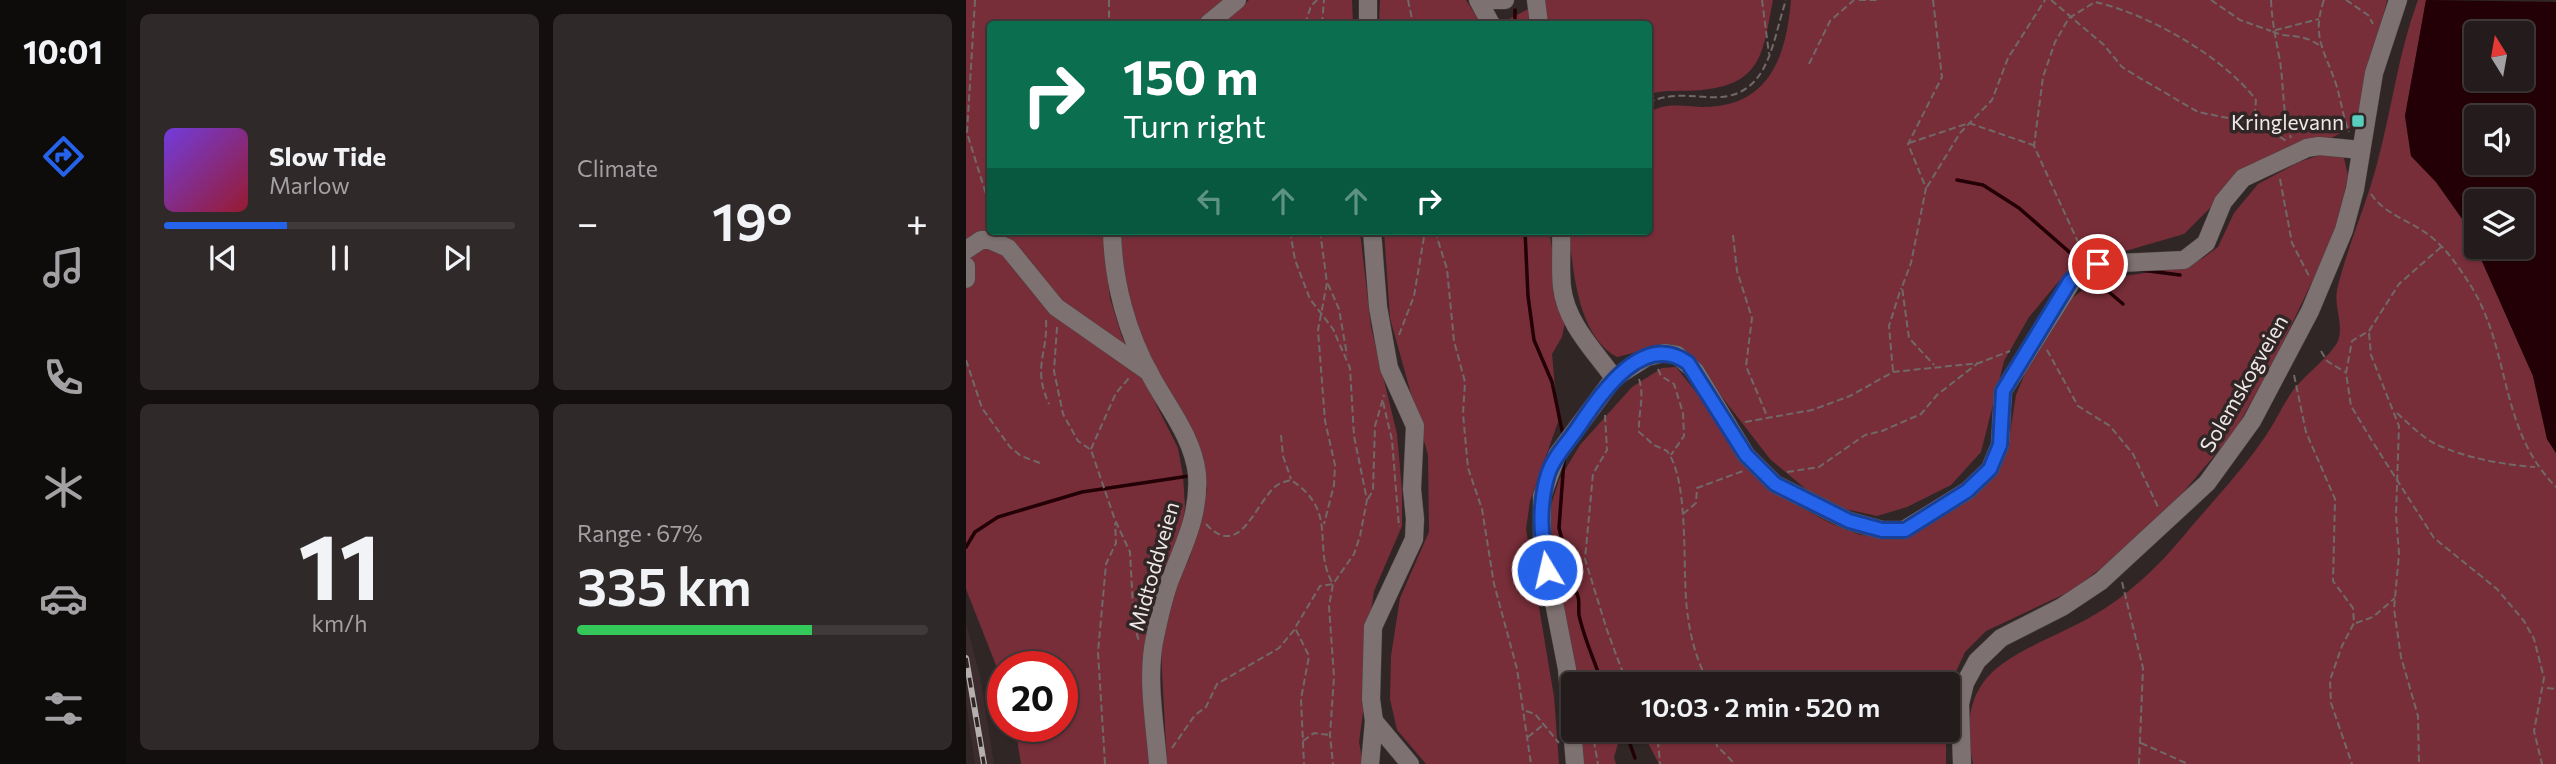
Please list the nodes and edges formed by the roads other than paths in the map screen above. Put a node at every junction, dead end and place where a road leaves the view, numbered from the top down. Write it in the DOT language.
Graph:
graph roads {
  1 [pos="1237,0"];
  2 [pos="1368,0"];
  3 [pos="1478,0"];
  4 [pos="1486,0"];
  5 [pos="1504,0"];
  6 [pos="1536,0"];
  7 [pos="2398,0"];
  8 [pos="1212,21"];
  9 [pos="1368,21"];
  10 [pos="1489,21"];
  11 [pos="1539,21"];
  12 [pos="2361,150"];
  13 [pos="1113,235"];
  14 [pos="1373,235"];
  15 [pos="1562,235"];
  16 [pos="966,250"];
  17 [pos="966,266"];
  18 [pos="966,279"];
  19 [pos="1143,368"];
  20 [pos="1614,381"];
  21 [pos="1374,721"];
  22 [pos="1158,763"];
  23 [pos="1370,764"];
  24 [pos="1410,764"];
  25 [pos="1575,764"];
  26 [pos="1962,764"];
  1 -- 8 [label="street"];
  2 -- 9 [label="street"];
  3 -- 10 [label="street"];
  4 -- 5 [label="street"];
  6 -- 11 [label="street"];
  7 -- 12 [label="street, Solemskogveien"];
  12 -- 20 [label="street"];
  12 -- 26 [label="street, Solemskogveien"];
  13 -- 19 [label="street, Midtoddveien"];
  14 -- 21 [label="street"];
  15 -- 20 [label="street"];
  16 -- 19 [label="street"];
  17 -- 18 [label="street"];
  19 -- 22 [label="street, Midtoddveien"];
  20 -- 25 [label="street"];
  21 -- 23 [label="street"];
  21 -- 24 [label="street"];
}
